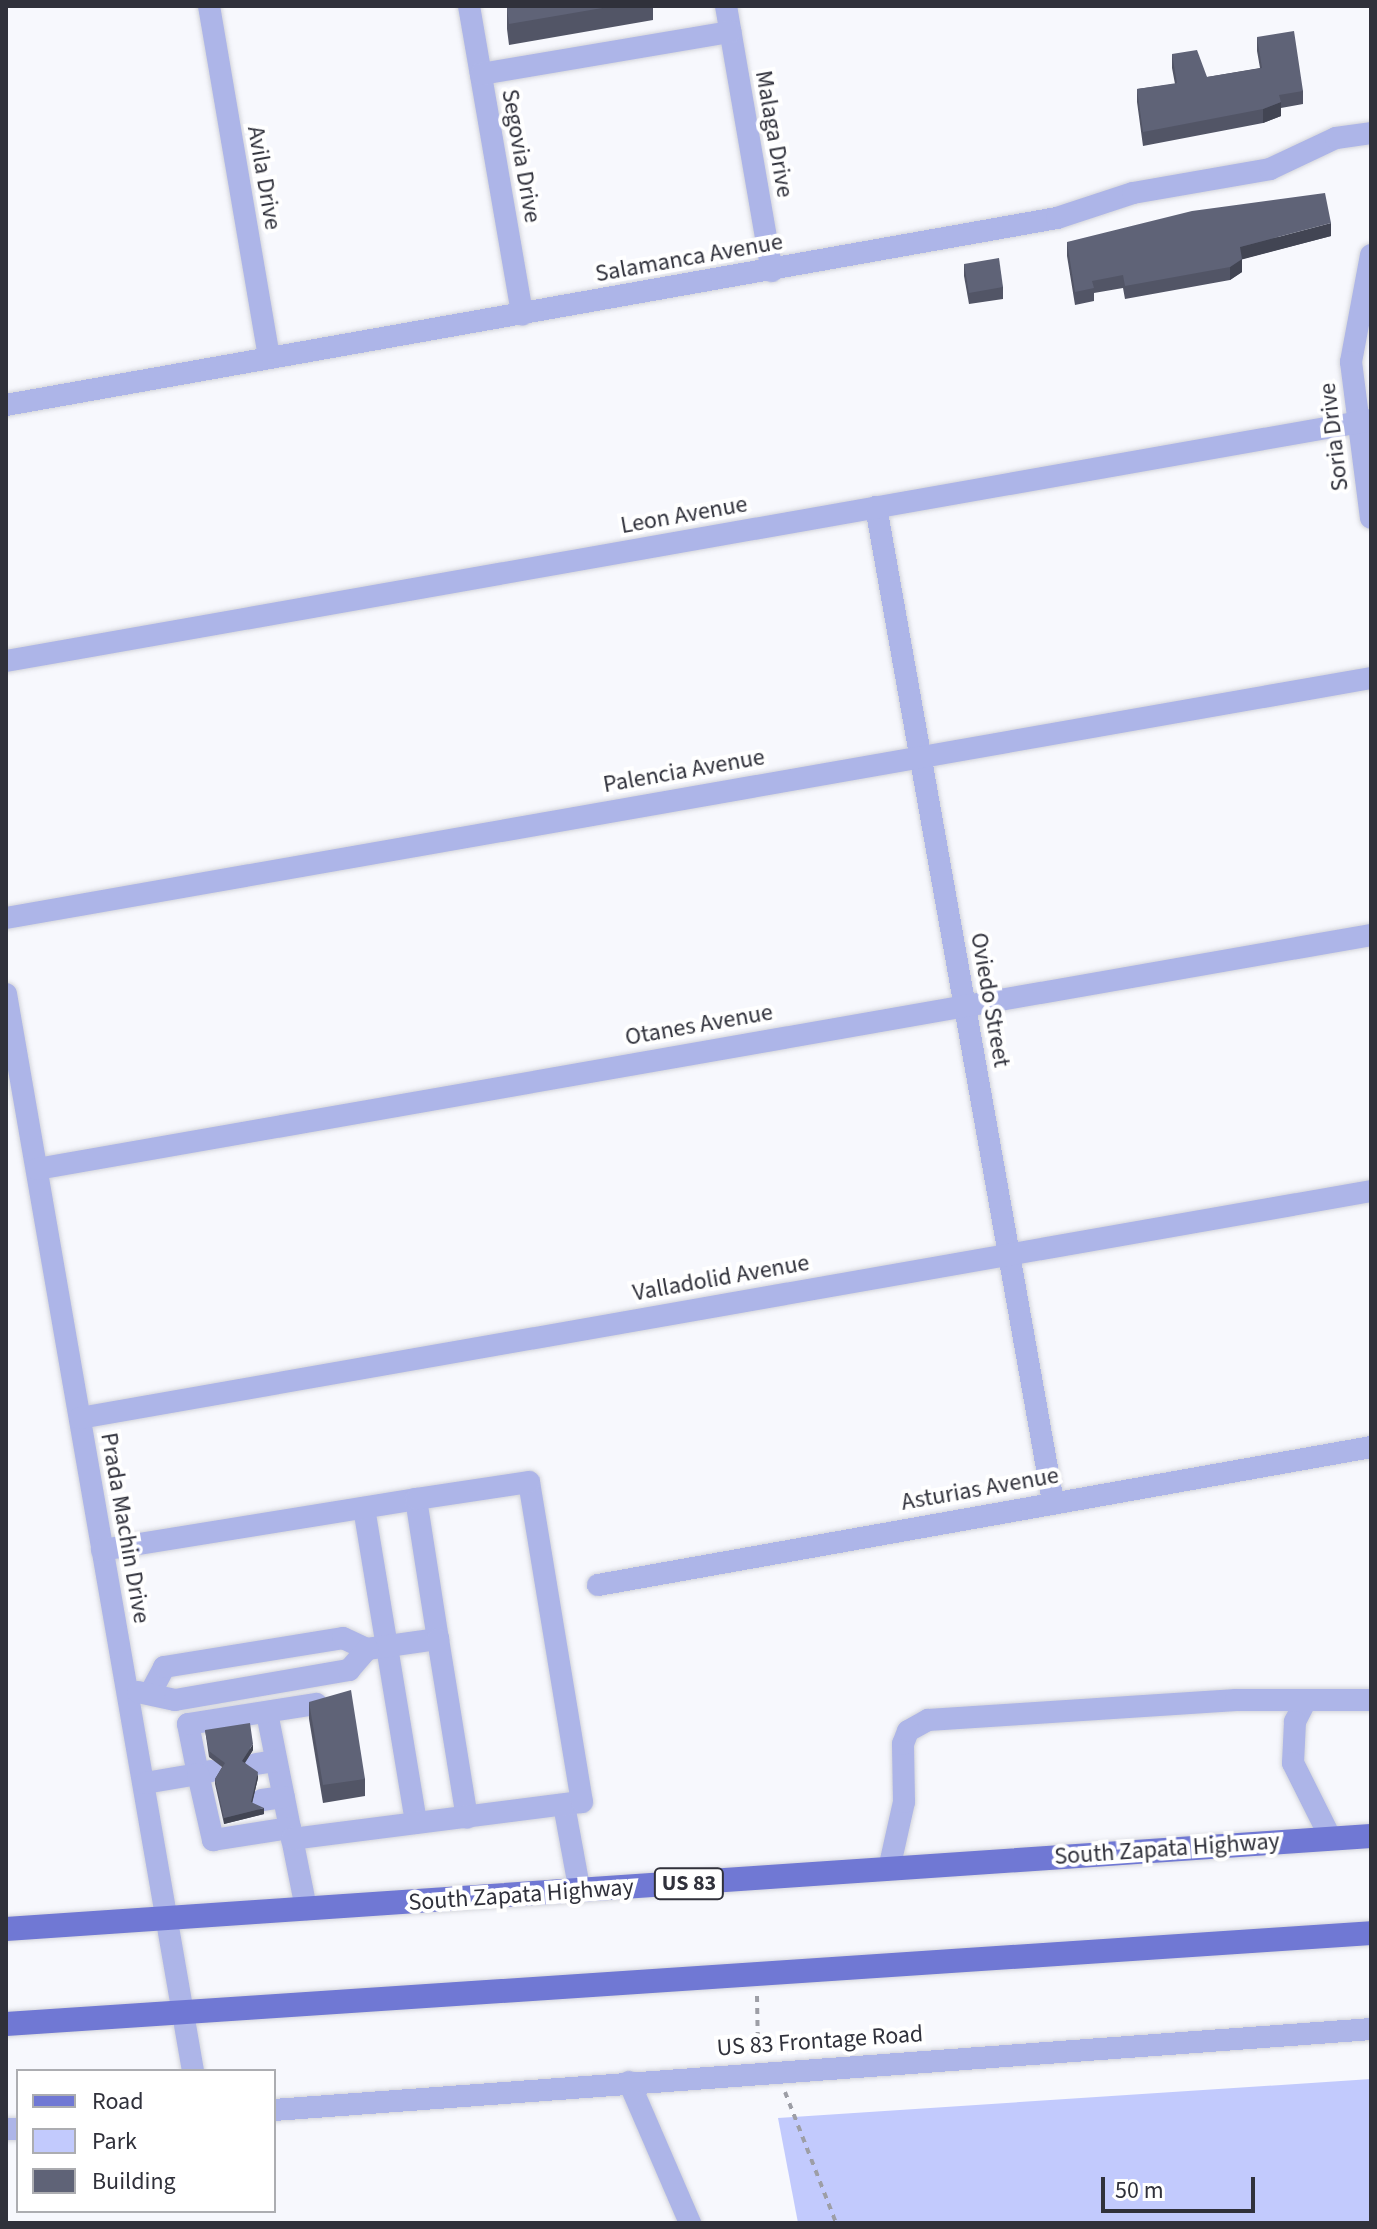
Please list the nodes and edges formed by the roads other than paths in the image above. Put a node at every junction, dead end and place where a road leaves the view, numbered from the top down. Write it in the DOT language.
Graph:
graph roads {
  1 [pos="209,6"];
  2 [pos="469,6"];
  3 [pos="726,6"];
  4 [pos="730,32"];
  5 [pos="481,74"];
  6 [pos="1371,133"];
  7 [pos="1371,255"];
  8 [pos="772,271"];
  9 [pos="522,314"];
  10 [pos="269,358"];
  11 [pos="6,405"];
  12 [pos="1362,422"];
  13 [pos="876,507"];
  14 [pos="1371,518"];
  15 [pos="6,661"];
  16 [pos="1371,678"];
  17 [pos="920,756"];
  18 [pos="6,918"];
  19 [pos="1371,935"];
  20 [pos="6,994"];
  21 [pos="965,1005"];
  22 [pos="37,1169"];
  23 [pos="1371,1191"];
  24 [pos="1009,1253"];
  25 [pos="80,1418"];
  26 [pos="1371,1447"];
  27 [pos="416,1499"];
  28 [pos="1053,1502"];
  29 [pos="364,1508"];
  30 [pos="102,1550"];
  31 [pos="598,1585"];
  32 [pos="438,1639"];
  33 [pos="376,1648"];
  34 [pos="152,1690"];
  35 [pos="128,1693"];
  36 [pos="1306,1700"];
  37 [pos="1371,1700"];
  38 [pos="316,1704"];
  39 [pos="267,1713"];
  40 [pos="204,1772"];
  41 [pos="145,1783"];
  42 [pos="564,1805"];
  43 [pos="467,1818"];
  44 [pos="416,1823"];
  45 [pos="291,1833"];
  46 [pos="1371,1836"];
  47 [pos="1331,1839"];
  48 [pos="889,1869"];
  49 [pos="580,1892"];
  50 [pos="306,1909"];
  51 [pos="167,1918"];
  52 [pos="6,1929"];
  53 [pos="1371,1933"];
  54 [pos="183,2012"];
  55 [pos="6,2024"];
  56 [pos="1371,2029"];
  57 [pos="193,2069"];
  58 [pos="629,2082"];
  59 [pos="276,2110"];
  60 [pos="690,2223"];
  1 -- 10 [label="street, Avila Drive"];
  2 -- 5 [label="street, Segovia Drive"];
  3 -- 4 [label="street, Malaga Drive"];
  4 -- 5 [label="street"];
  4 -- 8 [label="street, Malaga Drive"];
  5 -- 9 [label="street, Segovia Drive"];
  6 -- 8 [label="street, Salamanca Avenue"];
  7 -- 12 [label="street, Soria Drive"];
  8 -- 9 [label="street, Salamanca Avenue"];
  9 -- 10 [label="street, Salamanca Avenue"];
  10 -- 11 [label="street, Salamanca Avenue"];
  12 -- 13 [label="street, Leon Avenue"];
  12 -- 14 [label="street, Soria Drive"];
  13 -- 15 [label="street, Leon Avenue"];
  13 -- 17 [label="street, Oviedo Street"];
  16 -- 17 [label="street, Palencia Avenue"];
  17 -- 18 [label="street, Palencia Avenue"];
  17 -- 21 [label="street, Oviedo Street"];
  19 -- 21 [label="street, Otanes Avenue"];
  20 -- 22 [label="street, Prada Machin Drive"];
  21 -- 22 [label="street, Otanes Avenue"];
  21 -- 24 [label="street, Oviedo Street"];
  22 -- 25 [label="street, Prada Machin Drive"];
  23 -- 24 [label="street, Valladolid Avenue"];
  24 -- 25 [label="street, Valladolid Avenue"];
  24 -- 28 [label="street, Oviedo Street"];
  25 -- 30 [label="street, Prada Machin Drive"];
  26 -- 28 [label="street, Asturias Avenue"];
  27 -- 29 [label="street"];
  27 -- 32 [label="street"];
  27 -- 42 [label="street"];
  28 -- 31 [label="street, Asturias Avenue"];
  29 -- 30 [label="street"];
  29 -- 33 [label="street"];
  30 -- 35 [label="street, Prada Machin Drive"];
  32 -- 33 [label="street"];
  32 -- 43 [label="street"];
  33 -- 34 [label="street"];
  33 -- 34 [label="street"];
  33 -- 44 [label="street"];
  34 -- 35 [label="street"];
  35 -- 41 [label="street, Prada Machin Drive"];
  36 -- 37 [label="street"];
  36 -- 47 [label="street"];
  36 -- 48 [label="street"];
  38 -- 39 [label="street"];
  39 -- 40 [label="street"];
  39 -- 45 [label="street"];
  40 -- 41 [label="street"];
  40 -- 45 [label="street"];
  41 -- 51 [label="street, Prada Machin Drive"];
  42 -- 43 [label="street"];
  42 -- 49 [label="street"];
  43 -- 44 [label="street"];
  44 -- 45 [label="street"];
  45 -- 50 [label="street"];
  46 -- 47 [label="main road, South Zapata Highway / US 83"];
  47 -- 48 [label="main road, South Zapata Highway / US 83"];
  48 -- 49 [label="main road, South Zapata Highway / US 83"];
  49 -- 50 [label="main road, South Zapata Highway / US 83"];
  50 -- 51 [label="main road, South Zapata Highway / US 83"];
  51 -- 52 [label="main road, South Zapata Highway / US 83"];
  51 -- 54 [label="street, Prada Machin Drive"];
  53 -- 54 [label="main road"];
  54 -- 55 [label="main road"];
  54 -- 57 [label="street, Prada Machin Drive"];
  56 -- 58 [label="street, US 83 Frontage Road"];
  58 -- 59 [label="street, US 83 Frontage Road"];
  58 -- 60 [label="street"];
}
